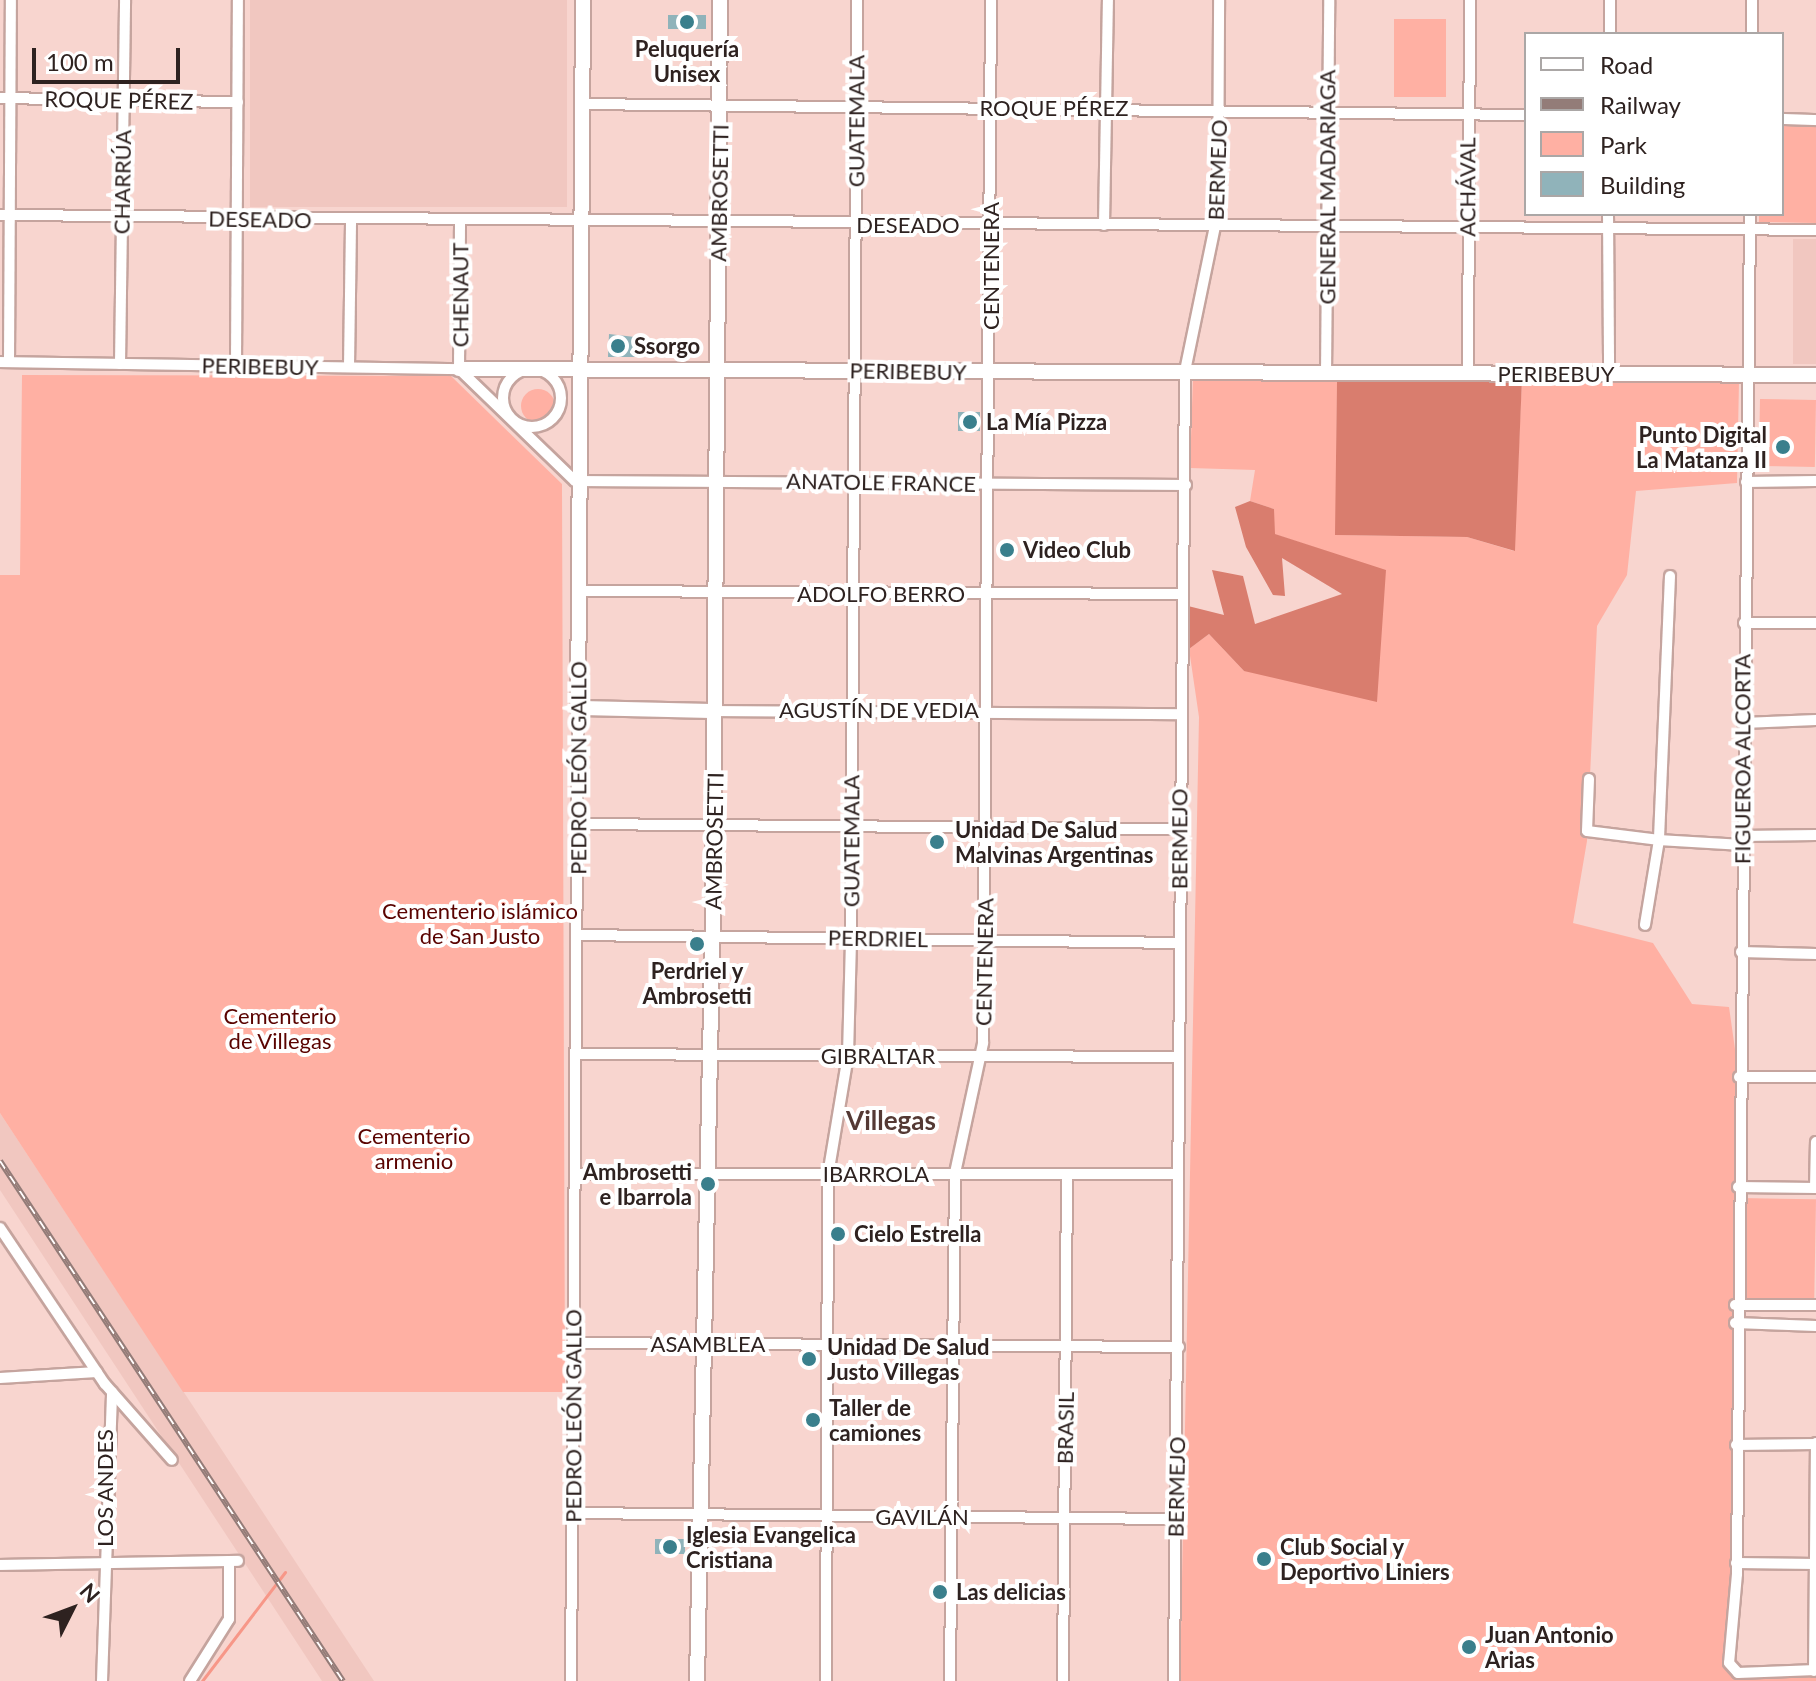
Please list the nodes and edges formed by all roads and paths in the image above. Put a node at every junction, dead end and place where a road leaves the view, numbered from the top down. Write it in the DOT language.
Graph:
graph roads {
  1 [pos="11,0"];
  2 [pos="125,0"];
  3 [pos="238,0"];
  4 [pos="583,0"];
  5 [pos="720,0"];
  6 [pos="857,0"];
  7 [pos="991,0"];
  8 [pos="1108,0"];
  9 [pos="1219,0"];
  10 [pos="1329,0"];
  11 [pos="1470,0"];
  12 [pos="1610,0"];
  13 [pos="1752,0"];
  14 [pos="1610,32"];
  15 [pos="1752,32"];
  16 [pos="5,98"];
  17 [pos="124,100"];
  18 [pos="238,102"];
  19 [pos="582,104"];
  20 [pos="721,105"];
  21 [pos="856,107"];
  22 [pos="991,108"];
  23 [pos="1105,108"];
  24 [pos="1218,109"];
  25 [pos="1328,111"];
  26 [pos="1468,114"];
  27 [pos="1524,115"];
  28 [pos="1784,119"];
  29 [pos="1816,120"];
  30 [pos="5,215"];
  31 [pos="1608,216"];
  32 [pos="1750,216"];
  33 [pos="122,217"];
  34 [pos="237,218"];
  35 [pos="351,220"];
  36 [pos="460,221"];
  37 [pos="576,222"];
  38 [pos="720,225"];
  39 [pos="992,225"];
  40 [pos="1104,225"];
  41 [pos="855,226"];
  42 [pos="1216,227"];
  43 [pos="1327,227"];
  44 [pos="1467,228"];
  45 [pos="1608,229"];
  46 [pos="1816,230"];
  47 [pos="1750,232"];
  48 [pos="5,362"];
  49 [pos="120,364"];
  50 [pos="236,365"];
  51 [pos="349,367"];
  52 [pos="459,369"];
  53 [pos="538,369"];
  54 [pos="576,369"];
  55 [pos="716,370"];
  56 [pos="854,370"];
  57 [pos="1185,371"];
  58 [pos="991,372"];
  59 [pos="1747,373"];
  60 [pos="1468,374"];
  61 [pos="1326,375"];
  62 [pos="1609,375"];
  63 [pos="1816,375"];
  64 [pos="512,418"];
  65 [pos="575,481"];
  66 [pos="716,481"];
  67 [pos="853,481"];
  68 [pos="1816,481"];
  69 [pos="1746,482"];
  70 [pos="991,483"];
  71 [pos="1186,485"];
  72 [pos="1670,576"];
  73 [pos="578,591"];
  74 [pos="715,593"];
  75 [pos="852,593"];
  76 [pos="989,594"];
  77 [pos="1183,594"];
  78 [pos="1744,623"];
  79 [pos="1816,623"];
  80 [pos="578,708"];
  81 [pos="988,710"];
  82 [pos="715,711"];
  83 [pos="852,711"];
  84 [pos="1181,714"];
  85 [pos="1816,720"];
  86 [pos="1743,723"];
  87 [pos="1589,779"];
  88 [pos="578,824"];
  89 [pos="714,826"];
  90 [pos="851,826"];
  91 [pos="985,827"];
  92 [pos="1179,829"];
  93 [pos="1816,835"];
  94 [pos="1659,840"];
  95 [pos="1742,840"];
  96 [pos="1645,925"];
  97 [pos="578,935"];
  98 [pos="712,937"];
  99 [pos="851,938"];
  100 [pos="984,940"];
  101 [pos="1179,943"];
  102 [pos="1741,952"];
  103 [pos="1816,954"];
  104 [pos="576,1054"];
  105 [pos="708,1055"];
  106 [pos="848,1055"];
  107 [pos="982,1056"];
  108 [pos="1179,1057"];
  109 [pos="1739,1077"];
  110 [pos="1816,1077"];
  111 [pos="1816,1142"];
  112 [pos="703,1173"];
  113 [pos="955,1173"];
  114 [pos="575,1174"];
  115 [pos="1178,1174"];
  116 [pos="828,1175"];
  117 [pos="1067,1175"];
  118 [pos="1738,1187"];
  119 [pos="1816,1188"];
  120 [pos="0,1228"];
  121 [pos="1735,1305"];
  122 [pos="1816,1305"];
  123 [pos="1735,1323"];
  124 [pos="1816,1326"];
  125 [pos="573,1343"];
  126 [pos="827,1344"];
  127 [pos="699,1345"];
  128 [pos="1067,1345"];
  129 [pos="956,1346"];
  130 [pos="1179,1347"];
  131 [pos="97,1372"];
  132 [pos="0,1378"];
  133 [pos="112,1392"];
  134 [pos="1816,1443"];
  135 [pos="1736,1445"];
  136 [pos="172,1460"];
  137 [pos="572,1513"];
  138 [pos="955,1516"];
  139 [pos="696,1517"];
  140 [pos="827,1517"];
  141 [pos="1064,1517"];
  142 [pos="1175,1519"];
  143 [pos="105,1563"];
  144 [pos="1736,1563"];
  145 [pos="1816,1564"];
  146 [pos="0,1565"];
  147 [pos="1815,1670"];
  148 [pos="102,1681"];
  149 [pos="190,1681"];
  150 [pos="571,1681"];
  151 [pos="697,1681"];
  152 [pos="826,1681"];
  153 [pos="950,1681"];
  154 [pos="1063,1681"];
  155 [pos="1174,1681"];
  1 -- 16 [label="street"];
  2 -- 17 [label="street, CHARRÚA"];
  3 -- 18 [label="street"];
  4 -- 19 [label="street, PEDRO LEÓN GALLO"];
  5 -- 20 [label="street, AMBROSETTI"];
  6 -- 21 [label="street, GUATEMALA"];
  7 -- 22 [label="street, CENTENERA"];
  8 -- 23 [label="street"];
  9 -- 24 [label="street, BERMEJO"];
  10 -- 25 [label="street, GENERAL MADARIAGA"];
  11 -- 26 [label="street, ACHÁVAL"];
  12 -- 14 [label="street"];
  13 -- 15 [label="street"];
  16 -- 17 [label="street, ROQUE PÉREZ"];
  16 -- 30 [label="street"];
  17 -- 18 [label="street, ROQUE PÉREZ"];
  17 -- 33 [label="street, CHARRÚA"];
  18 -- 34 [label="street"];
  19 -- 20 [label="street, ROQUE PÉREZ"];
  19 -- 37 [label="street, PEDRO LEÓN GALLO"];
  20 -- 21 [label="street, ROQUE PÉREZ"];
  20 -- 38 [label="street, AMBROSETTI"];
  21 -- 22 [label="street, ROQUE PÉREZ"];
  21 -- 41 [label="street, GUATEMALA"];
  22 -- 23 [label="street, ROQUE PÉREZ"];
  22 -- 39 [label="street, CENTENERA"];
  23 -- 24 [label="street, ROQUE PÉREZ"];
  23 -- 40 [label="street"];
  24 -- 25 [label="street, ROQUE PÉREZ"];
  24 -- 42 [label="street, BERMEJO"];
  25 -- 26 [label="street, ROQUE PÉREZ"];
  25 -- 43 [label="street, GENERAL MADARIAGA"];
  26 -- 27 [label="street, ROQUE PÉREZ"];
  26 -- 44 [label="street, ACHÁVAL"];
  28 -- 29 [label="street"];
  30 -- 33 [label="street, DESEADO"];
  30 -- 48 [label="street"];
  31 -- 45 [label="street"];
  32 -- 47 [label="street, FIGUEROA ALCORTA"];
  33 -- 34 [label="street, DESEADO"];
  33 -- 49 [label="street, CHARRÚA"];
  34 -- 35 [label="street, DESEADO"];
  34 -- 50 [label="street"];
  35 -- 36 [label="street, DESEADO"];
  35 -- 51 [label="street"];
  36 -- 37 [label="street, DESEADO"];
  36 -- 52 [label="street, CHENAUT"];
  37 -- 38 [label="street, DESEADO"];
  37 -- 54 [label="street, PEDRO LEÓN GALLO"];
  38 -- 41 [label="street, DESEADO"];
  38 -- 55 [label="street, AMBROSETTI"];
  39 -- 40 [label="street, DESEADO"];
  39 -- 41 [label="street, DESEADO"];
  39 -- 58 [label="street, CENTENERA"];
  40 -- 42 [label="street, DESEADO"];
  41 -- 56 [label="street, GUATEMALA"];
  42 -- 43 [label="street, DESEADO"];
  42 -- 57 [label="street, BERMEJO"];
  43 -- 44 [label="street, DESEADO"];
  43 -- 61 [label="street, GENERAL MADARIAGA"];
  44 -- 45 [label="street, DESEADO"];
  44 -- 60 [label="street, ACHÁVAL"];
  45 -- 47 [label="street, DESEADO"];
  45 -- 62 [label="street"];
  46 -- 47 [label="street, DESEADO"];
  47 -- 59 [label="street, FIGUEROA ALCORTA"];
  48 -- 49 [label="street, PERIBEBUY"];
  49 -- 50 [label="street, PERIBEBUY"];
  50 -- 51 [label="street, PERIBEBUY"];
  51 -- 52 [label="street, PERIBEBUY"];
  52 -- 53 [label="street, PERIBEBUY"];
  52 -- 64 [label="street"];
  53 -- 54 [label="street, PERIBEBUY"];
  53 -- 64 [label="street"];
  53 -- 64 [label="street"];
  54 -- 55 [label="street, PERIBEBUY"];
  54 -- 65 [label="street, PEDRO LEÓN GALLO"];
  55 -- 56 [label="street, PERIBEBUY"];
  55 -- 66 [label="street, AMBROSETTI"];
  56 -- 58 [label="street, PERIBEBUY"];
  56 -- 67 [label="street, GUATEMALA"];
  57 -- 58 [label="street, PERIBEBUY"];
  57 -- 61 [label="street, PERIBEBUY"];
  57 -- 71 [label="street, BERMEJO"];
  58 -- 70 [label="street, CENTENERA"];
  59 -- 62 [label="street, PERIBEBUY"];
  59 -- 63 [label="street, PERIBEBUY"];
  59 -- 69 [label="street, FIGUEROA ALCORTA"];
  60 -- 61 [label="street, PERIBEBUY"];
  60 -- 62 [label="street, PERIBEBUY"];
  64 -- 65 [label="street"];
  65 -- 66 [label="street, ANATOLE FRANCE"];
  65 -- 73 [label="street, PEDRO LEÓN GALLO"];
  66 -- 67 [label="street, ANATOLE FRANCE"];
  66 -- 74 [label="street, AMBROSETTI"];
  67 -- 70 [label="street, ANATOLE FRANCE"];
  67 -- 75 [label="street, GUATEMALA"];
  68 -- 69 [label="street"];
  69 -- 78 [label="street, FIGUEROA ALCORTA"];
  70 -- 71 [label="street, ANATOLE FRANCE"];
  70 -- 76 [label="street, CENTENERA"];
  71 -- 77 [label="street, BERMEJO"];
  72 -- 94 [label="street"];
  73 -- 74 [label="street, ADOLFO BERRO"];
  73 -- 80 [label="street, PEDRO LEÓN GALLO"];
  74 -- 75 [label="street, ADOLFO BERRO"];
  74 -- 82 [label="street, AMBROSETTI"];
  75 -- 76 [label="street, ADOLFO BERRO"];
  75 -- 83 [label="street, GUATEMALA"];
  76 -- 77 [label="street, ADOLFO BERRO"];
  76 -- 81 [label="street, CENTENERA"];
  77 -- 84 [label="street, BERMEJO"];
  78 -- 79 [label="street"];
  78 -- 86 [label="street, FIGUEROA ALCORTA"];
  80 -- 82 [label="street, AGUSTÍN DE VEDIA"];
  80 -- 88 [label="street, PEDRO LEÓN GALLO"];
  81 -- 83 [label="street, AGUSTÍN DE VEDIA"];
  81 -- 84 [label="street, AGUSTÍN DE VEDIA"];
  81 -- 91 [label="street, CENTENERA"];
  82 -- 83 [label="street, AGUSTÍN DE VEDIA"];
  82 -- 89 [label="street, AMBROSETTI"];
  83 -- 90 [label="street, GUATEMALA"];
  84 -- 92 [label="street, BERMEJO"];
  85 -- 86 [label="street"];
  86 -- 95 [label="street, FIGUEROA ALCORTA"];
  87 -- 94 [label="street"];
  88 -- 89 [label="street"];
  88 -- 97 [label="street, PEDRO LEÓN GALLO"];
  89 -- 90 [label="street"];
  89 -- 98 [label="street, AMBROSETTI"];
  90 -- 91 [label="street"];
  90 -- 99 [label="street, GUATEMALA"];
  91 -- 92 [label="street"];
  91 -- 100 [label="street, CENTENERA"];
  92 -- 101 [label="street, BERMEJO"];
  93 -- 95 [label="street"];
  94 -- 95 [label="street"];
  94 -- 96 [label="street"];
  95 -- 102 [label="street, FIGUEROA ALCORTA"];
  97 -- 98 [label="street, PERDRIEL"];
  97 -- 104 [label="street, PEDRO LEÓN GALLO"];
  98 -- 99 [label="street, PERDRIEL"];
  98 -- 105 [label="street, AMBROSETTI"];
  99 -- 100 [label="street, PERDRIEL"];
  99 -- 106 [label="street, GUATEMALA"];
  100 -- 101 [label="street, PERDRIEL"];
  100 -- 107 [label="street, CENTENERA"];
  101 -- 108 [label="street, BERMEJO"];
  102 -- 103 [label="street"];
  102 -- 109 [label="street, FIGUEROA ALCORTA"];
  104 -- 105 [label="street, GIBRALTAR"];
  104 -- 114 [label="street, PEDRO LEÓN GALLO"];
  105 -- 106 [label="street, GIBRALTAR"];
  105 -- 112 [label="street, AMBROSETTI"];
  106 -- 107 [label="street, GIBRALTAR"];
  106 -- 116 [label="street, GUATEMALA"];
  107 -- 108 [label="street, GIBRALTAR"];
  107 -- 113 [label="street, CENTENERA"];
  108 -- 115 [label="street, BERMEJO"];
  109 -- 110 [label="street"];
  109 -- 118 [label="street, FIGUEROA ALCORTA"];
  111 -- 119 [label="street"];
  112 -- 114 [label="street, IBARROLA"];
  112 -- 116 [label="street, IBARROLA"];
  112 -- 127 [label="street, AMBROSETTI"];
  113 -- 116 [label="street, IBARROLA"];
  113 -- 117 [label="street, IBARROLA"];
  113 -- 129 [label="street, CENTENERA"];
  114 -- 125 [label="street, PEDRO LEÓN GALLO"];
  115 -- 117 [label="street, IBARROLA"];
  115 -- 130 [label="street, BERMEJO"];
  116 -- 126 [label="street, GUATEMALA"];
  117 -- 128 [label="street, BRASIL"];
  118 -- 119 [label="street"];
  118 -- 121 [label="street, FIGUEROA ALCORTA"];
  120 -- 131 [label="street"];
  121 -- 122 [label="street"];
  121 -- 123 [label="street, FIGUEROA ALCORTA"];
  123 -- 124 [label="street"];
  123 -- 135 [label="street, FIGUEROA ALCORTA"];
  125 -- 127 [label="street, ASAMBLEA"];
  125 -- 137 [label="street, PEDRO LEÓN GALLO"];
  126 -- 127 [label="street, ASAMBLEA"];
  126 -- 129 [label="street, ASAMBLEA"];
  126 -- 140 [label="street, GUATEMALA"];
  127 -- 139 [label="street, AMBROSETTI"];
  128 -- 129 [label="street, ASAMBLEA"];
  128 -- 130 [label="street, ASAMBLEA"];
  128 -- 141 [label="street, BRASIL"];
  129 -- 138 [label="street, CENTENERA"];
  130 -- 142 [label="street, BERMEJO"];
  131 -- 132 [label="street"];
  131 -- 133 [label="street"];
  133 -- 136 [label="street"];
  133 -- 143 [label="street, LOS ANDES"];
  134 -- 135 [label="street"];
  134 -- 145 [label="street"];
  135 -- 144 [label="street, FIGUEROA ALCORTA"];
  137 -- 139 [label="street, GAVILÁN"];
  137 -- 150 [label="street, PEDRO LEÓN GALLO"];
  138 -- 140 [label="street, GAVILÁN"];
  138 -- 141 [label="street, GAVILÁN"];
  138 -- 153 [label="street, CENTENERA"];
  139 -- 140 [label="street, GAVILÁN"];
  139 -- 151 [label="street, AMBROSETTI"];
  140 -- 152 [label="street, GUATEMALA"];
  141 -- 142 [label="street, GAVILÁN"];
  141 -- 154 [label="street, BRASIL"];
  142 -- 155 [label="street, BERMEJO"];
  143 -- 146 [label="street"];
  143 -- 148 [label="street, LOS ANDES"];
  143 -- 149 [label="street"];
  144 -- 145 [label="street"];
  144 -- 147 [label="street, FIGUEROA ALCORTA"];
  145 -- 147 [label="street"];
}
